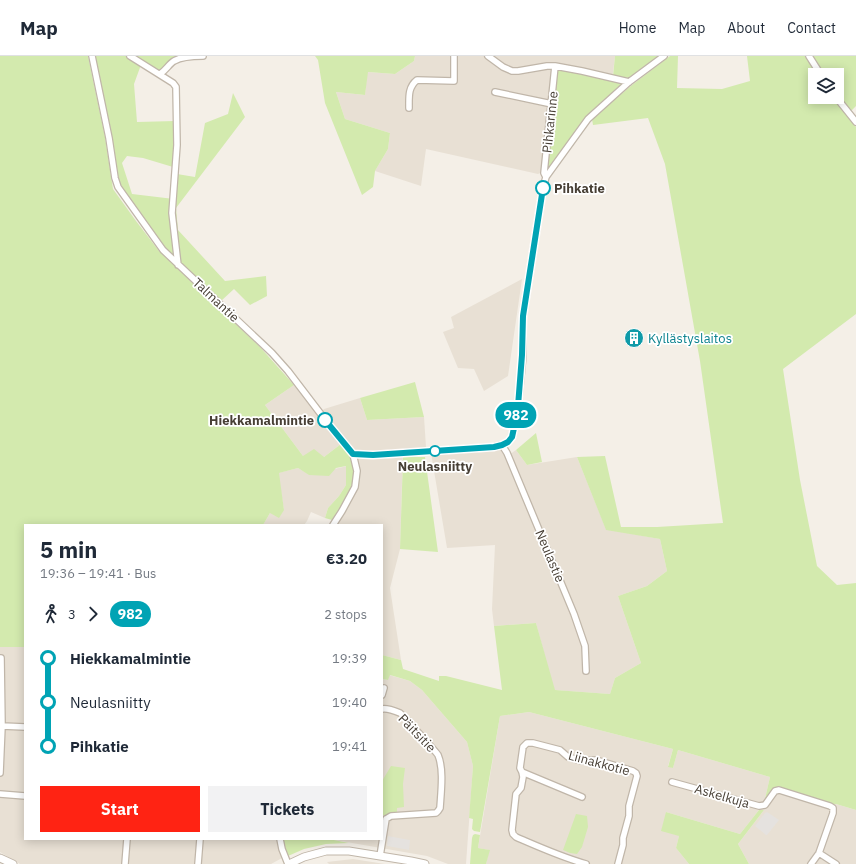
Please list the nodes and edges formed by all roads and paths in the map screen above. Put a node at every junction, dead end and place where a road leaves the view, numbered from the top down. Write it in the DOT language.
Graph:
graph roads {
  1 [pos="92,56"];
  2 [pos="130,56"];
  3 [pos="203,56"];
  4 [pos="454,56"];
  5 [pos="488,56"];
  6 [pos="664,56"];
  7 [pos="809,56"];
  8 [pos="556,66"];
  9 [pos="817,68"];
  10 [pos="160,74"];
  11 [pos="629,82"];
  12 [pos="495,92"];
  13 [pos="552,104"];
  14 [pos="842,104"];
  15 [pos="409,108"];
  16 [pos="856,122"];
  17 [pos="546,177"];
  18 [pos="178,265"];
  19 [pos="502,445"];
  20 [pos="353,454"];
  21 [pos="334,524"];
  22 [pos="1,658"];
  23 [pos="586,671"];
  24 [pos="384,688"];
  25 [pos="383,692"];
  26 [pos="383,709"];
  27 [pos="2,726"];
  28 [pos="24,726"];
  29 [pos="0,764"];
  30 [pos="522,772"];
  31 [pos="0,773"];
  32 [pos="672,782"];
  33 [pos="0,794"];
  34 [pos="24,796"];
  35 [pos="582,797"];
  36 [pos="384,818"];
  37 [pos="127,840"];
  38 [pos="200,840"];
  39 [pos="280,840"];
  40 [pos="382,840"];
  41 [pos="819,853"];
  42 [pos="380,856"];
  43 [pos="0,858"];
  44 [pos="565,861"];
  45 [pos="411,862"];
  46 [pos="13,864"];
  47 [pos="125,864"];
  48 [pos="198,864"];
  49 [pos="288,864"];
  50 [pos="425,864"];
  51 [pos="586,864"];
  52 [pos="618,864"];
  53 [pos="811,864"];
  54 [pos="836,864"];
  1 -- 18 [label="street, Talmantie"];
  2 -- 10 [label="street"];
  3 -- 10 [label="street"];
  4 -- 15 [label="street"];
  5 -- 8 [label="street"];
  6 -- 11 [label="street"];
  7 -- 9 [label="street"];
  8 -- 11 [label="street"];
  8 -- 13 [label="street, Pihkarinne"];
  10 -- 18 [label="street"];
  11 -- 17 [label="street"];
  12 -- 13 [label="street"];
  13 -- 17 [label="street, Pihkarinne"];
  14 -- 16 [label="street"];
  17 -- 19 [label="street"];
  18 -- 20 [label="street, Talmantie"];
  19 -- 20 [label="street"];
  19 -- 23 [label="street, Neulastie"];
  20 -- 21 [label="street, Talmantie"];
  22 -- 27 [label="street"];
  24 -- 25 [label="street"];
  26 -- 36 [label="street, Päitsitie"];
  27 -- 28 [label="street"];
  27 -- 29 [label="street"];
  29 -- 31 [label="street"];
  30 -- 35 [label="street"];
  30 -- 44 [label="street, Liinakkotie"];
  30 -- 52 [label="street, Liinakkotie"];
  32 -- 41 [label="street, Askelkuja"];
  33 -- 34 [label="street"];
  37 -- 47 [label="street"];
  38 -- 48 [label="street"];
  39 -- 49 [label="street"];
  40 -- 42 [label="street"];
  41 -- 53 [label="street"];
  41 -- 54 [label="street"];
  42 -- 45 [label="street"];
  42 -- 49 [label="street"];
  43 -- 46 [label="street"];
  44 -- 51 [label="street"];
  45 -- 50 [label="street"];
}
